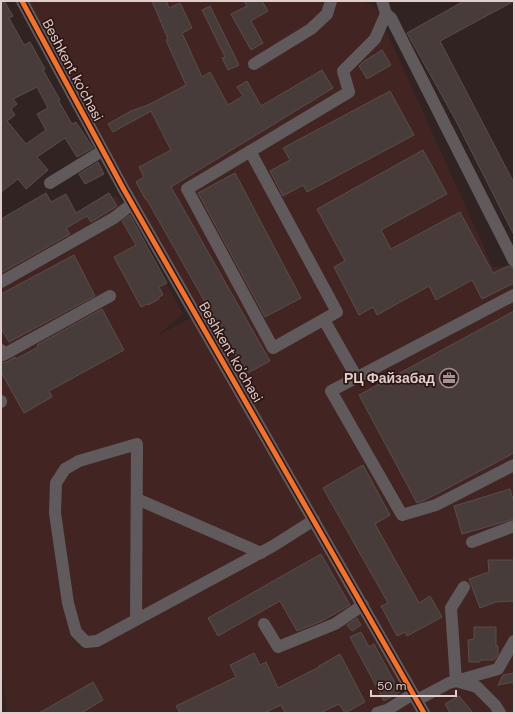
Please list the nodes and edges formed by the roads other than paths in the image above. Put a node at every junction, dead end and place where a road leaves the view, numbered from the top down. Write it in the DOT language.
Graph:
graph roads {
  1 [pos="22,1"];
  2 [pos="331,1"];
  3 [pos="382,1"];
  4 [pos="386,14"];
  5 [pos="254,64"];
  6 [pos="102,151"];
  7 [pos="250,151"];
  8 [pos="50,183"];
  9 [pos="132,204"];
  10 [pos="514,261"];
  11 [pos="1,282"];
  12 [pos="514,295"];
  13 [pos="110,296"];
  14 [pos="324,320"];
  15 [pos="1,350"];
  16 [pos="357,378"];
  17 [pos="514,465"];
  18 [pos="137,499"];
  19 [pos="314,520"];
  20 [pos="514,526"];
  21 [pos="472,542"];
  22 [pos="261,553"];
  23 [pos="464,587"];
  24 [pos="363,605"];
  25 [pos="136,620"];
  26 [pos="264,624"];
  27 [pos="514,641"];
  28 [pos="456,681"];
  29 [pos="415,697"];
  30 [pos="378,713"];
  31 [pos="424,713"];
  32 [pos="500,713"];
  1 -- 6 [label="street, Beshkent ko'chasi"];
  2 -- 5 [label="street"];
  3 -- 4 [label="street"];
  4 -- 7 [label="street"];
  4 -- 10 [label="street"];
  6 -- 8 [label="street"];
  6 -- 9 [label="street, Beshkent ko'chasi"];
  7 -- 14 [label="street"];
  7 -- 14 [label="street"];
  9 -- 11 [label="street"];
  9 -- 19 [label="street, Beshkent ko'chasi"];
  12 -- 16 [label="street"];
  13 -- 15 [label="street"];
  14 -- 16 [label="street"];
  16 -- 17 [label="street"];
  18 -- 22 [label="street"];
  18 -- 25 [label="street"];
  18 -- 25 [label="street"];
  19 -- 22 [label="street"];
  19 -- 24 [label="street, Beshkent ko'chasi"];
  20 -- 21 [label="street"];
  22 -- 25 [label="street"];
  23 -- 28 [label="street"];
  24 -- 26 [label="street"];
  24 -- 29 [label="street, Beshkent ko'chasi"];
  27 -- 28 [label="street"];
  28 -- 29 [label="street"];
  28 -- 32 [label="street"];
  29 -- 30 [label="street"];
  29 -- 31 [label="street, Beshkent ko'chasi"];
}
